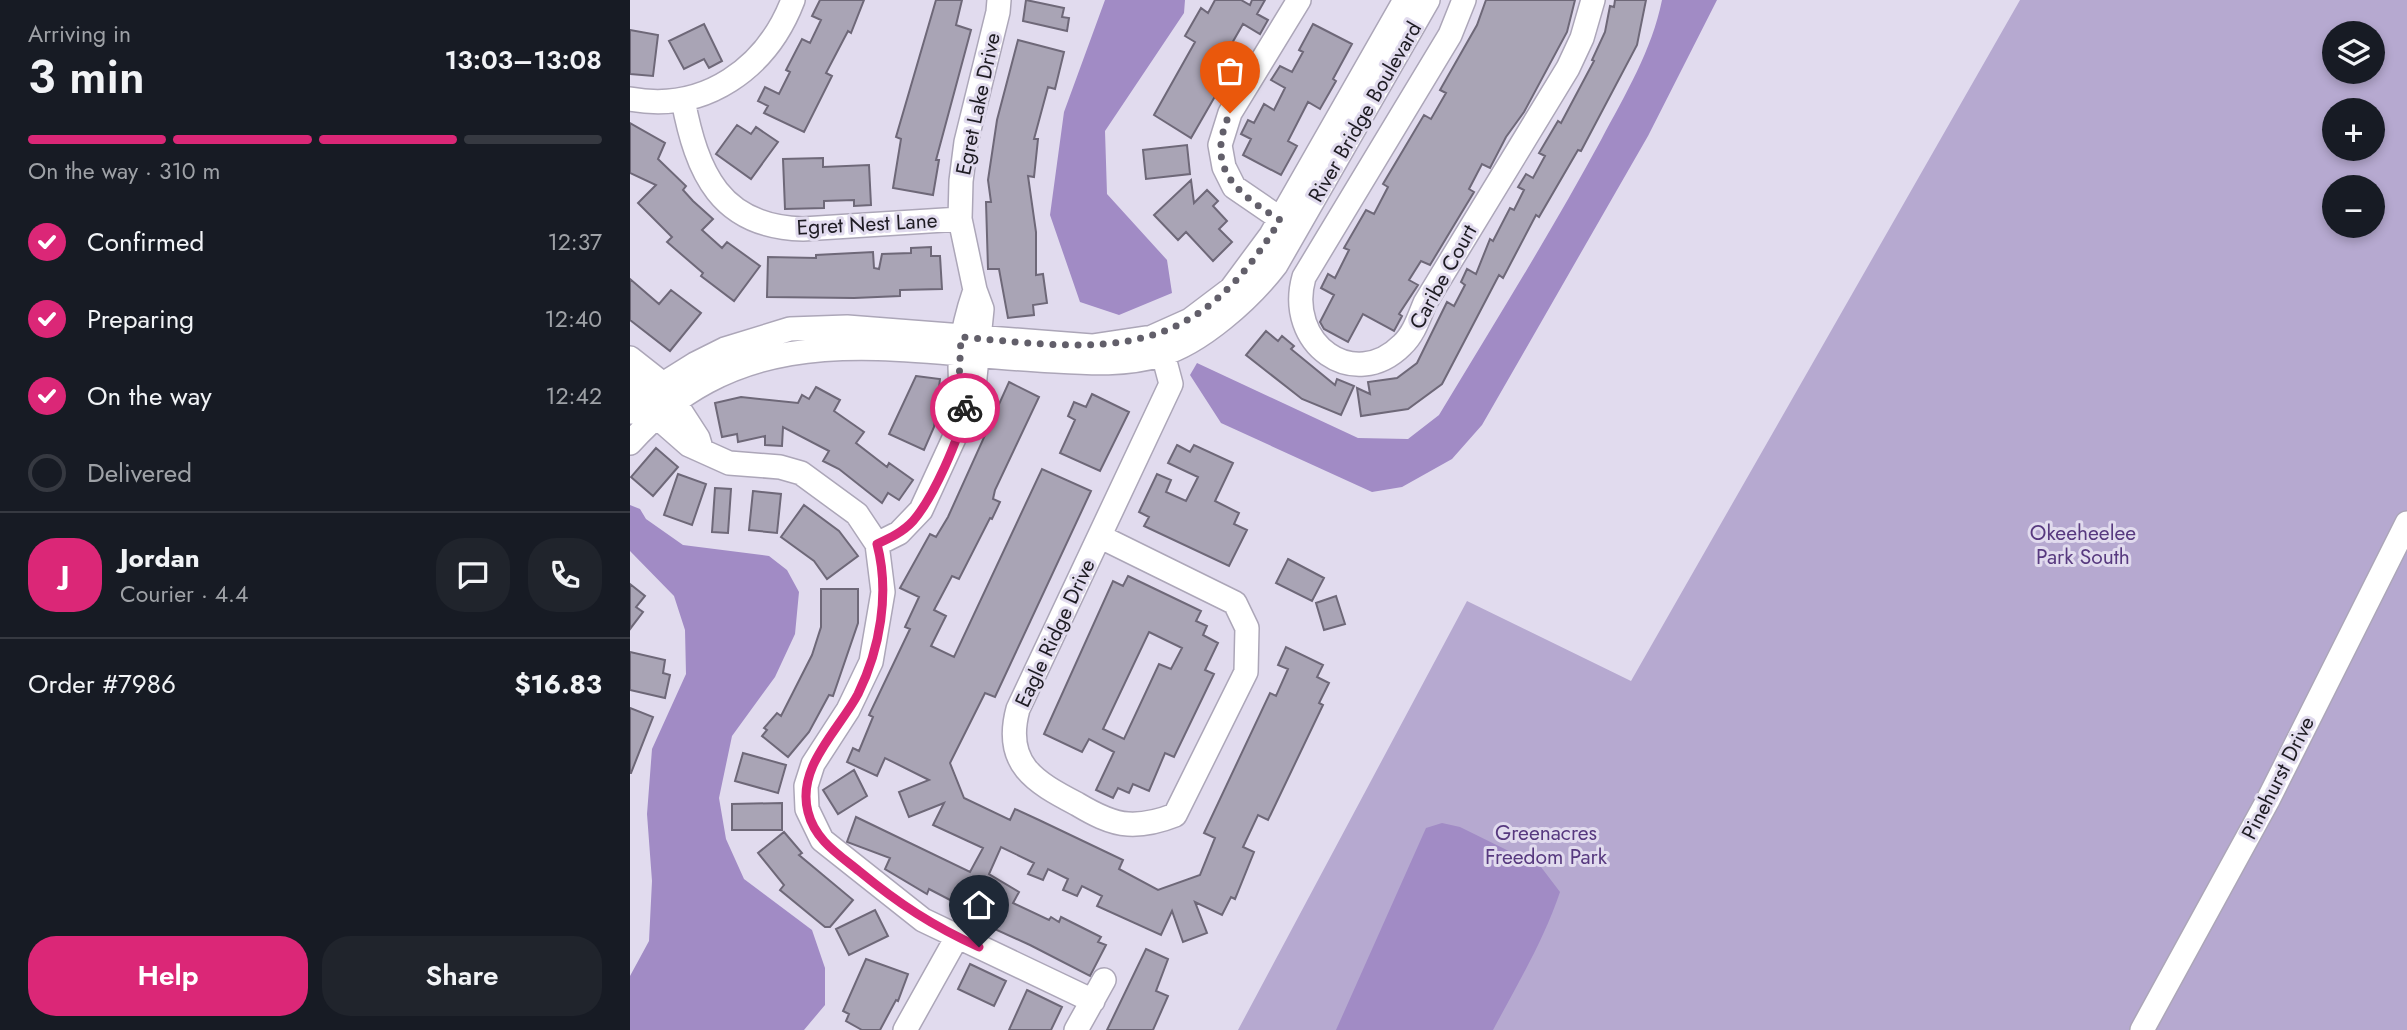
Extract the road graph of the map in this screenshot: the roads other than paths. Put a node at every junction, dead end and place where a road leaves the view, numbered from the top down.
1 (793, 0) edge
2 (999, 0) edge
3 (1298, 0) edge
4 (1405, 0) edge
5 (1428, 0) edge
6 (1464, 0) edge
7 (1593, 0) edge
8 (630, 99) edge
9 (683, 100) junction
10 (960, 219) junction
11 (1288, 225) junction
12 (970, 347) junction
13 (1151, 347) junction
14 (630, 358) edge
15 (630, 379) edge
16 (663, 384) junction
17 (652, 408) edge
18 (630, 443) edge
19 (2407, 523) edge
20 (1101, 537) junction
21 (877, 544) junction
22 (957, 937) junction
23 (1104, 980) dead end
24 (1093, 1001) junction
25 (905, 1030) edge
26 (1076, 1030) edge
27 (2142, 1030) edge

1 - 9 street
2 - 10 street, Egret Lake Drive
3 - 11 street
4 - 11 street, River Bridge Boulevard
5 - 11 street, River Bridge Boulevard
6 - 7 street, Caribe Court
8 - 9 street
9 - 10 street, Egret Nest Lane
10 - 12 street, Egret Lake Drive
11 - 13 street, River Bridge Boulevard
12 - 13 street, River Bridge Boulevard
12 - 16 street, River Bridge Boulevard
12 - 17 street, River Bridge Boulevard
12 - 21 street, Egret Lake Drive
13 - 20 street, Eagle Ridge Drive
14 - 16 street
15 - 17 street
16 - 17 street, River Bridge Boulevard
17 - 18 street, River Bridge Boulevard
17 - 21 street
19 - 27 street, Pinehurst Drive
20 - 20 street, Eagle Ridge Drive
21 - 22 street
22 - 24 street
22 - 25 street
23 - 24 street
24 - 26 street

